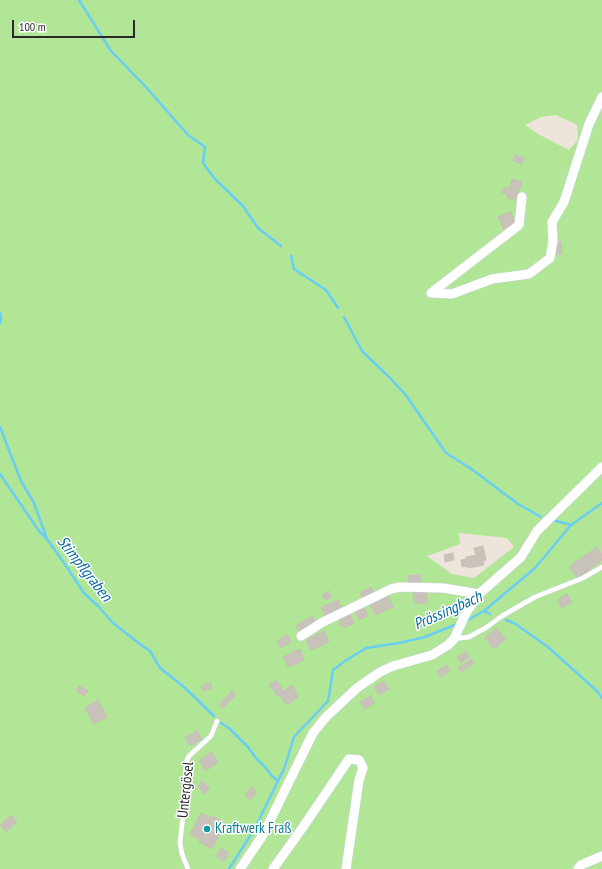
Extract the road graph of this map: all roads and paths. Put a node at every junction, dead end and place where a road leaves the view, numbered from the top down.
1 (602, 97) edge
2 (522, 197) dead end
3 (602, 467) edge
4 (602, 566) edge
5 (479, 594) junction
6 (302, 636) dead end
7 (454, 639) junction
8 (217, 721) dead end
9 (602, 856) edge
10 (188, 869) edge
11 (240, 869) edge
12 (272, 869) edge
13 (346, 869) edge
14 (578, 869) edge

1 - 2 street
3 - 5 street
4 - 7 lane
5 - 6 street
5 - 7 street
7 - 11 street
8 - 10 lane, Untergösel
9 - 14 street
12 - 13 street

